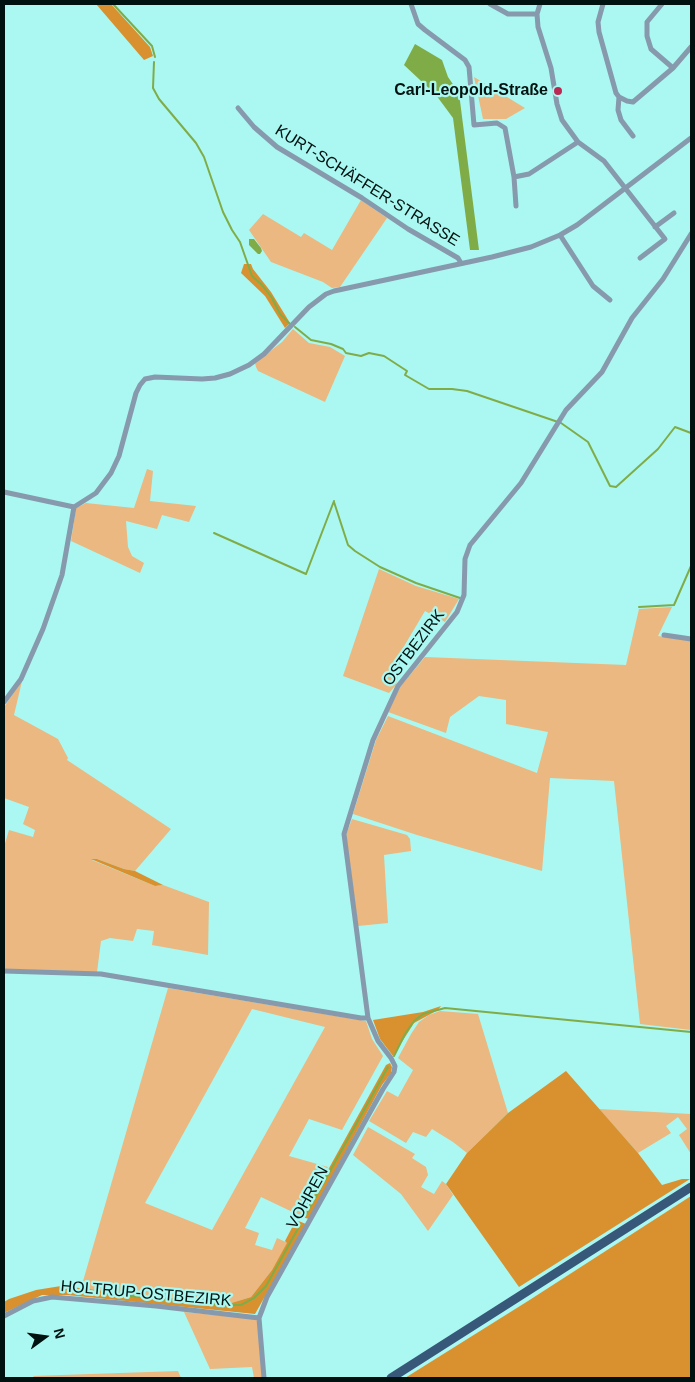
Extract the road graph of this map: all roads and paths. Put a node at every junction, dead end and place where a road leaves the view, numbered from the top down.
1 (411, 4) edge
2 (490, 4) edge
3 (540, 4) edge
4 (603, 4) edge
5 (662, 4) edge
6 (537, 14) junction
7 (691, 47) edge
8 (673, 68) junction
9 (619, 97) junction
10 (238, 108) dead end
11 (633, 136) dead end
12 (691, 140) edge
13 (578, 142) junction
14 (514, 177) junction
15 (625, 188) junction
16 (516, 206) dead end
17 (674, 213) dead end
18 (655, 227) junction
19 (691, 234) edge
20 (560, 236) junction
21 (640, 258) dead end
22 (460, 263) junction
23 (610, 300) dead end
24 (4, 492) edge
25 (74, 507) junction
26 (664, 635) dead end
27 (691, 638) edge
28 (4, 702) edge
29 (4, 971) edge
30 (368, 1018) junction
31 (378, 1041) joint
32 (691, 1187) edge
33 (4, 1316) edge
34 (260, 1318) junction
35 (264, 1378) edge
36 (391, 1378) edge

1 - 14 street
2 - 6 street
3 - 6 street
4 - 9 street
5 - 8 street
6 - 13 street
7 - 8 street
8 - 9 street
9 - 11 street
10 - 22 street, KURT-SCHÄFFER-STRASSE
12 - 15 street
13 - 14 street
13 - 15 street
14 - 16 street
15 - 18 street
15 - 20 street
17 - 18 street
18 - 21 street
19 - 30 street, OSTBEZIRK
20 - 22 street
20 - 23 street
22 - 25 street
24 - 25 street
25 - 28 street
26 - 27 street
29 - 30 street
30 - 31 street, OSTBEZIRK
31 - 34 street, VOHREN
32 - 36 main road
33 - 34 street, HOLTRUP-OSTBEZIRK
34 - 35 street, VOHREN

